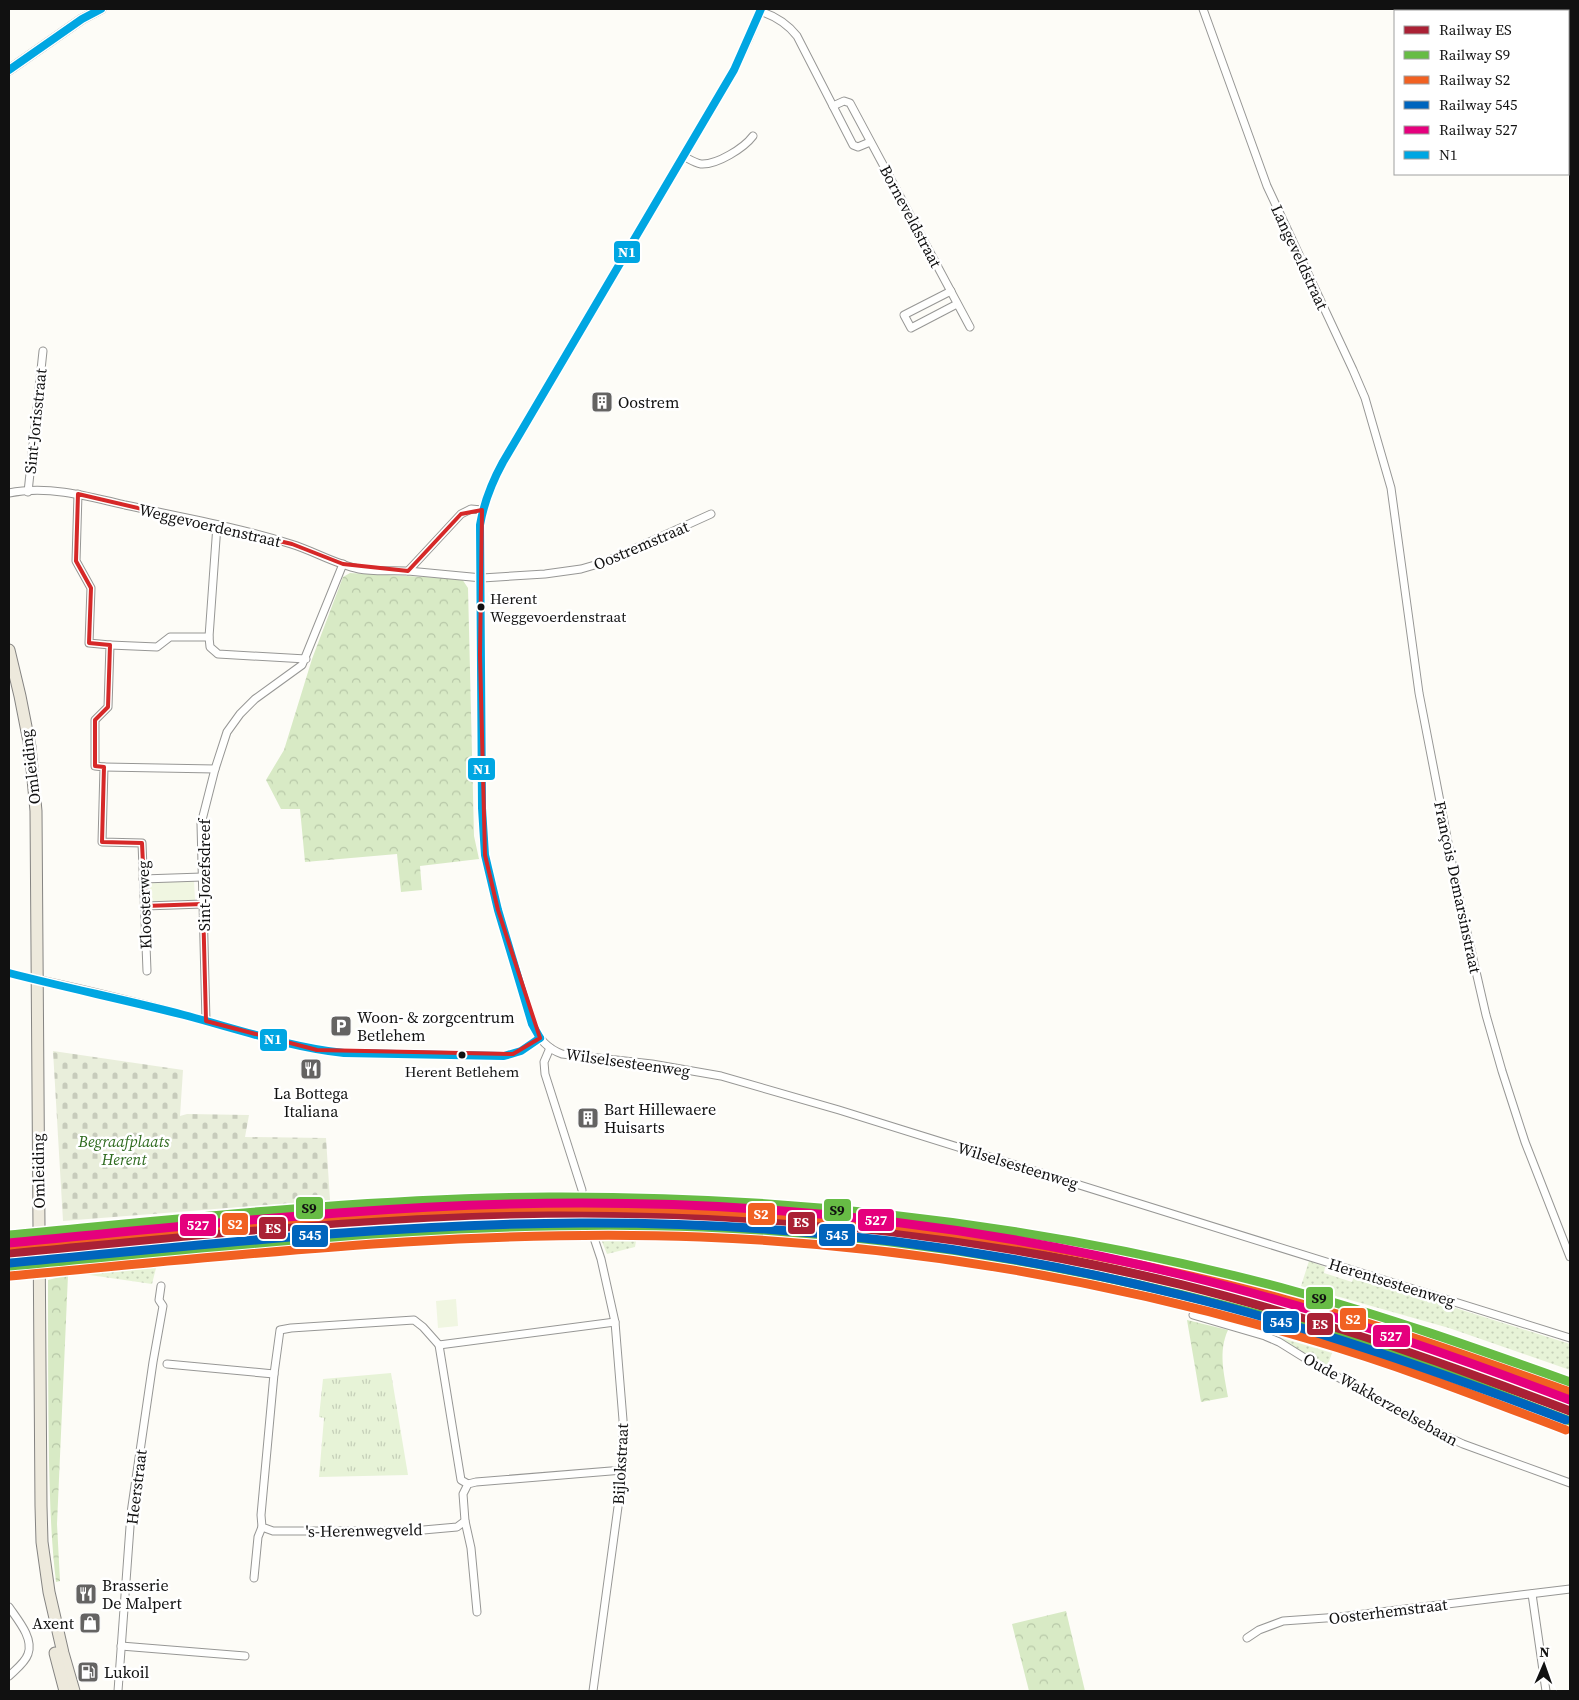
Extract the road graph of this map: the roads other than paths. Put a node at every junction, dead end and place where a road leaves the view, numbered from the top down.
1 (101, 9) edge
2 (1203, 9) edge
3 (761, 10) edge
4 (9, 70) edge
5 (833, 106) junction
6 (753, 136) dead end
7 (870, 142) junction
8 (683, 156) junction
9 (951, 291) junction
10 (957, 304) junction
11 (970, 327) dead end
12 (43, 352) dead end
13 (28, 492) junction
14 (9, 493) edge
15 (78, 494) junction
16 (1394, 506) joint
17 (482, 510) junction
18 (711, 514) dead end
19 (217, 525) junction
20 (343, 564) junction
21 (408, 571) junction
22 (480, 578) junction
23 (210, 637) junction
24 (110, 645) junction
25 (9, 650) edge
26 (306, 659) junction
27 (9, 677) edge
28 (104, 767) junction
29 (215, 769) junction
30 (202, 877) junction
31 (143, 879) junction
32 (203, 904) junction
33 (144, 906) junction
34 (147, 971) dead end
35 (9, 973) edge
36 (206, 1021) junction
37 (540, 1038) junction
38 (550, 1048) junction
39 (582, 1190) tunnel mouth
40 (1214, 1226) joint
41 (594, 1238) tunnel mouth
42 (1570, 1257) edge
43 (161, 1286) dead end
44 (1193, 1316) dead end
45 (615, 1322) junction
46 (1570, 1338) edge
47 (439, 1345) junction
48 (167, 1364) dead end
49 (274, 1374) junction
50 (623, 1470) junction
51 (1570, 1483) edge
52 (468, 1484) junction
53 (465, 1521) junction
54 (262, 1527) junction
55 (254, 1578) dead end
56 (1570, 1589) edge
57 (1532, 1594) junction
58 (9, 1607) edge
59 (477, 1612) dead end
60 (1247, 1638) dead end
61 (121, 1646) junction
62 (246, 1656) dead end
63 (9, 1676) edge
64 (64, 1691) edge
65 (74, 1691) edge
66 (118, 1691) edge
67 (593, 1691) edge
68 (1546, 1691) edge

1 - 4 street
2 - 16 street, Langeveldstraat
3 - 5 street
3 - 8 street
5 - 7 street
5 - 7 street, Borneveldstraat
6 - 8 street
7 - 9 street, Borneveldstraat
8 - 17 street
9 - 10 street, Borneveldstraat
9 - 10 street
10 - 11 street, Borneveldstraat
12 - 13 street, Sint-Jorisstraat
13 - 14 street, Weggevoerdenstraat
13 - 15 street, Weggevoerdenstraat
15 - 19 street, Weggevoerdenstraat
15 - 24 street
16 - 42 street, François Demarsinstraat
17 - 21 street
17 - 22 street
18 - 22 street, Oostremstraat
19 - 20 street, Weggevoerdenstraat
19 - 23 street
20 - 21 street, Weggevoerdenstraat
20 - 26 street, Sint-Jozefsdreef
21 - 22 street, Weggevoerdenstraat
22 - 37 street
23 - 24 street
23 - 26 street
24 - 28 street, Kloosterweg
25 - 65 main road, Omleiding
26 - 29 street, Sint-Jozefsdreef
27 - 64 main road, Omleiding
28 - 29 street
28 - 31 street, Kloosterweg
29 - 30 street, Sint-Jozefsdreef
30 - 31 street
30 - 32 street, Sint-Jozefsdreef
31 - 33 street, Kloosterweg
32 - 33 street
32 - 36 street, Sint-Jozefsdreef
33 - 34 street, Kloosterweg
35 - 36 street, bridge
36 - 37 street
37 - 38 street, Wilselsesteenweg
38 - 39 street
38 - 40 street, Wilselsesteenweg
40 - 46 street, Herentsesteenweg
41 - 45 street, Bijlokstraat
43 - 61 street, Heerstraat
44 - 51 street, Oude Wakkerzeelsebaan
45 - 47 street
45 - 50 street, Bijlokstraat
47 - 49 street
47 - 52 street
48 - 49 street
49 - 54 street
50 - 52 street
50 - 67 street, Bijlokstraat
52 - 53 street
53 - 54 street, 's-Herenwegveld
53 - 59 street
54 - 55 street
56 - 57 street, Oosterhemstraat
57 - 60 street, Oosterhemstraat
57 - 68 street
58 - 63 street
61 - 62 street
61 - 66 street, Heerstraat

